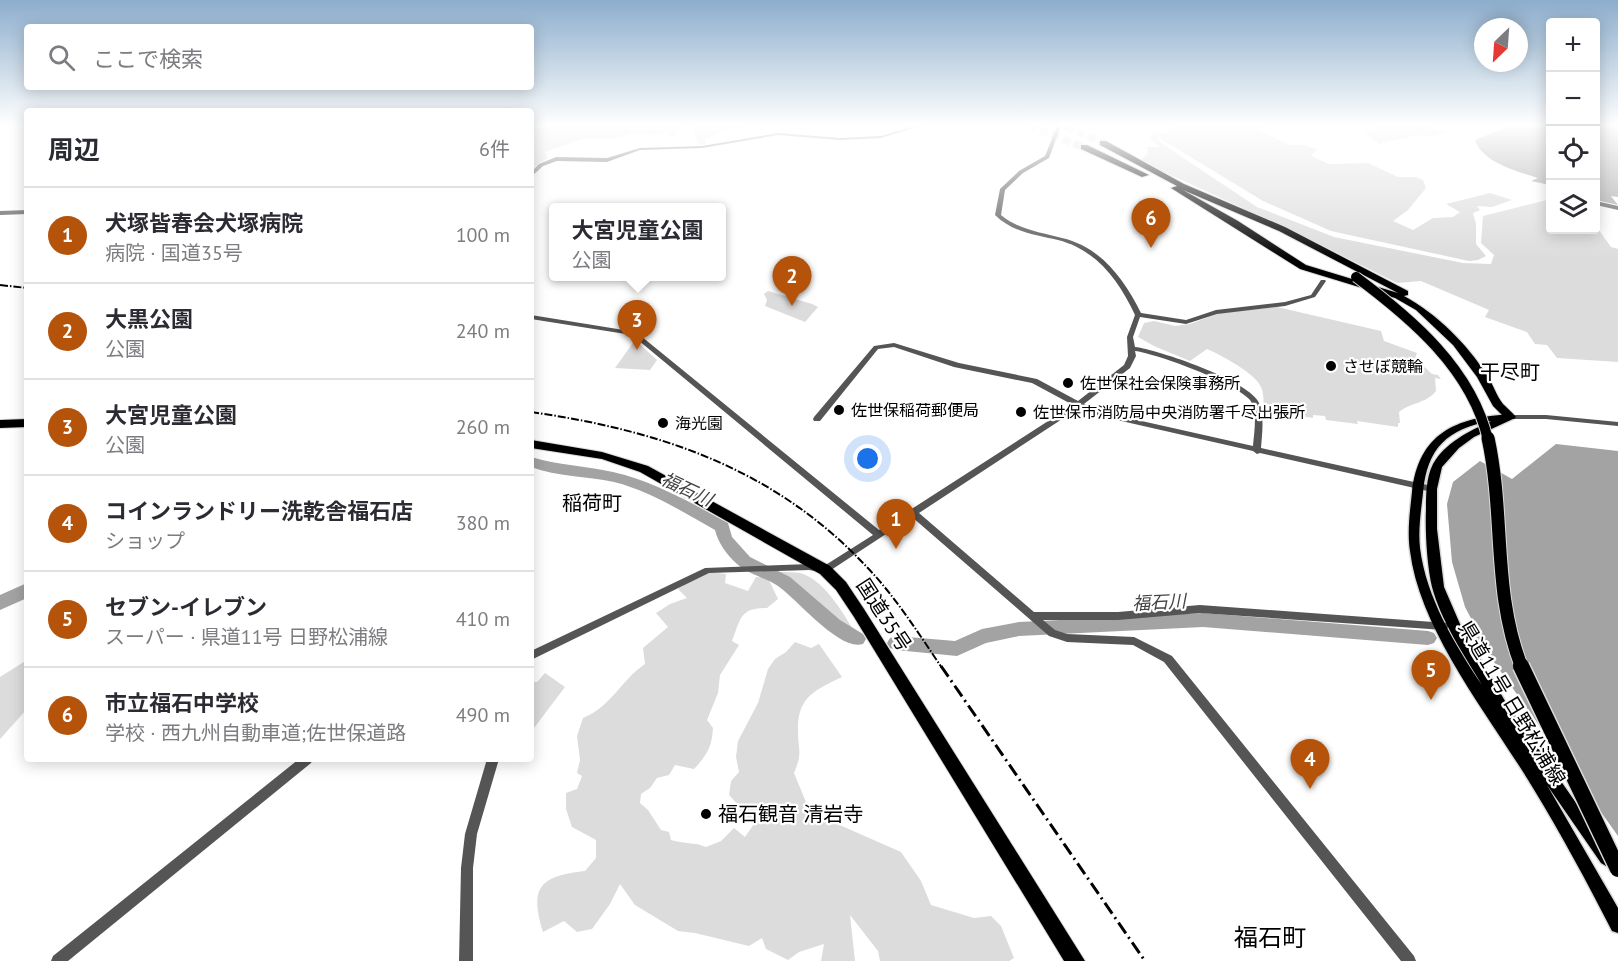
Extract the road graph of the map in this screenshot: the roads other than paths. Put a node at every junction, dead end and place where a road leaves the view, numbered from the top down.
1 (1023, 171) edge
2 (1141, 171) edge
3 (1151, 171) edge
4 (1179, 187) junction
5 (1600, 204) edge
6 (1618, 208) edge
7 (24, 212) edge
8 (0, 213) edge
9 (1323, 281) dead end
10 (1138, 315) junction
11 (534, 317) edge
12 (1131, 349) junction
13 (1078, 405) junction
14 (1510, 417) junction
15 (817, 419) dead end
16 (24, 423) edge
17 (0, 424) edge
18 (1618, 424) edge
19 (534, 444) edge
20 (1257, 451) junction
21 (1417, 486) junction
22 (1432, 489) junction
23 (913, 513) junction
24 (878, 534) junction
25 (825, 570) junction
26 (1031, 616) junction
27 (1448, 626) junction
28 (534, 655) edge
29 (303, 762) edge
30 (492, 762) edge
31 (1618, 869) edge
32 (1618, 876) edge
33 (1618, 925) edge
34 (58, 961) edge
35 (466, 961) edge
36 (1075, 961) edge
37 (1409, 961) edge

1 - 10 street
2 - 4 highway
3 - 4 highway
4 - 14 highway
4 - 14 highway
4 - 31 highway, bridge
5 - 6 street
7 - 8 street
9 - 10 street
10 - 12 street
11 - 24 street
12 - 13 street
12 - 20 street
13 - 15 street
13 - 20 street
13 - 23 street
14 - 18 street
14 - 21 main road, 県道11号 日野松浦線
14 - 22 main road, 県道11号 日野松浦線
16 - 17 highway
19 - 25 highway, 国道35号
20 - 21 street
21 - 22 street
21 - 27 main road, 県道11号 日野松浦線
22 - 27 main road, 県道11号 日野松浦線
23 - 24 street
23 - 26 street
24 - 25 street
25 - 28 street
25 - 36 highway, 国道35号
26 - 27 street
26 - 37 street
27 - 32 main road, 県道11号 日野松浦線
27 - 33 main road, 県道11号 日野松浦線
29 - 34 street
30 - 35 street

